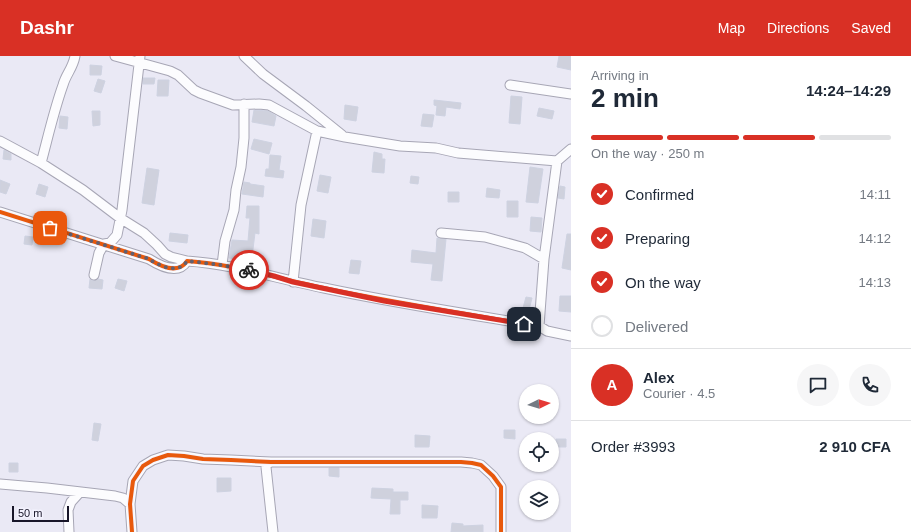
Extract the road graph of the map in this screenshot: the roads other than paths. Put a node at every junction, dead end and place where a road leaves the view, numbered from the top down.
1 (75, 56) edge
2 (115, 56) edge
3 (244, 56) edge
4 (139, 59) edge
5 (510, 85) dead end
6 (571, 94) edge
7 (244, 104) junction
8 (317, 131) junction
9 (345, 137) junction
10 (0, 141) edge
11 (571, 149) edge
12 (557, 161) junction
13 (41, 164) junction
14 (0, 212) edge
15 (120, 218) junction
16 (441, 233) dead end
17 (104, 244) junction
18 (544, 259) junction
19 (187, 261) junction
20 (222, 265) junction
21 (94, 275) dead end
22 (293, 282) junction
23 (539, 326) junction
24 (571, 336) edge
25 (271, 462) junction
26 (0, 484) edge
27 (80, 492) junction
28 (130, 504) junction
29 (69, 532) edge
30 (132, 532) edge
31 (273, 532) edge
32 (501, 532) edge

1 - 13 street
2 - 4 street
3 - 9 street
4 - 7 street
4 - 15 street
5 - 6 street
7 - 8 street
7 - 20 street
8 - 9 street
8 - 22 street
9 - 12 street
10 - 13 street
11 - 12 street
12 - 18 street
13 - 15 street
14 - 17 street
15 - 17 street
15 - 19 street
16 - 18 street
17 - 19 street
17 - 21 street
18 - 23 street
19 - 20 street
20 - 22 street
22 - 23 street
23 - 24 street
25 - 28 street
25 - 31 street
25 - 32 street
26 - 27 street
27 - 28 street
27 - 29 street
28 - 30 street

